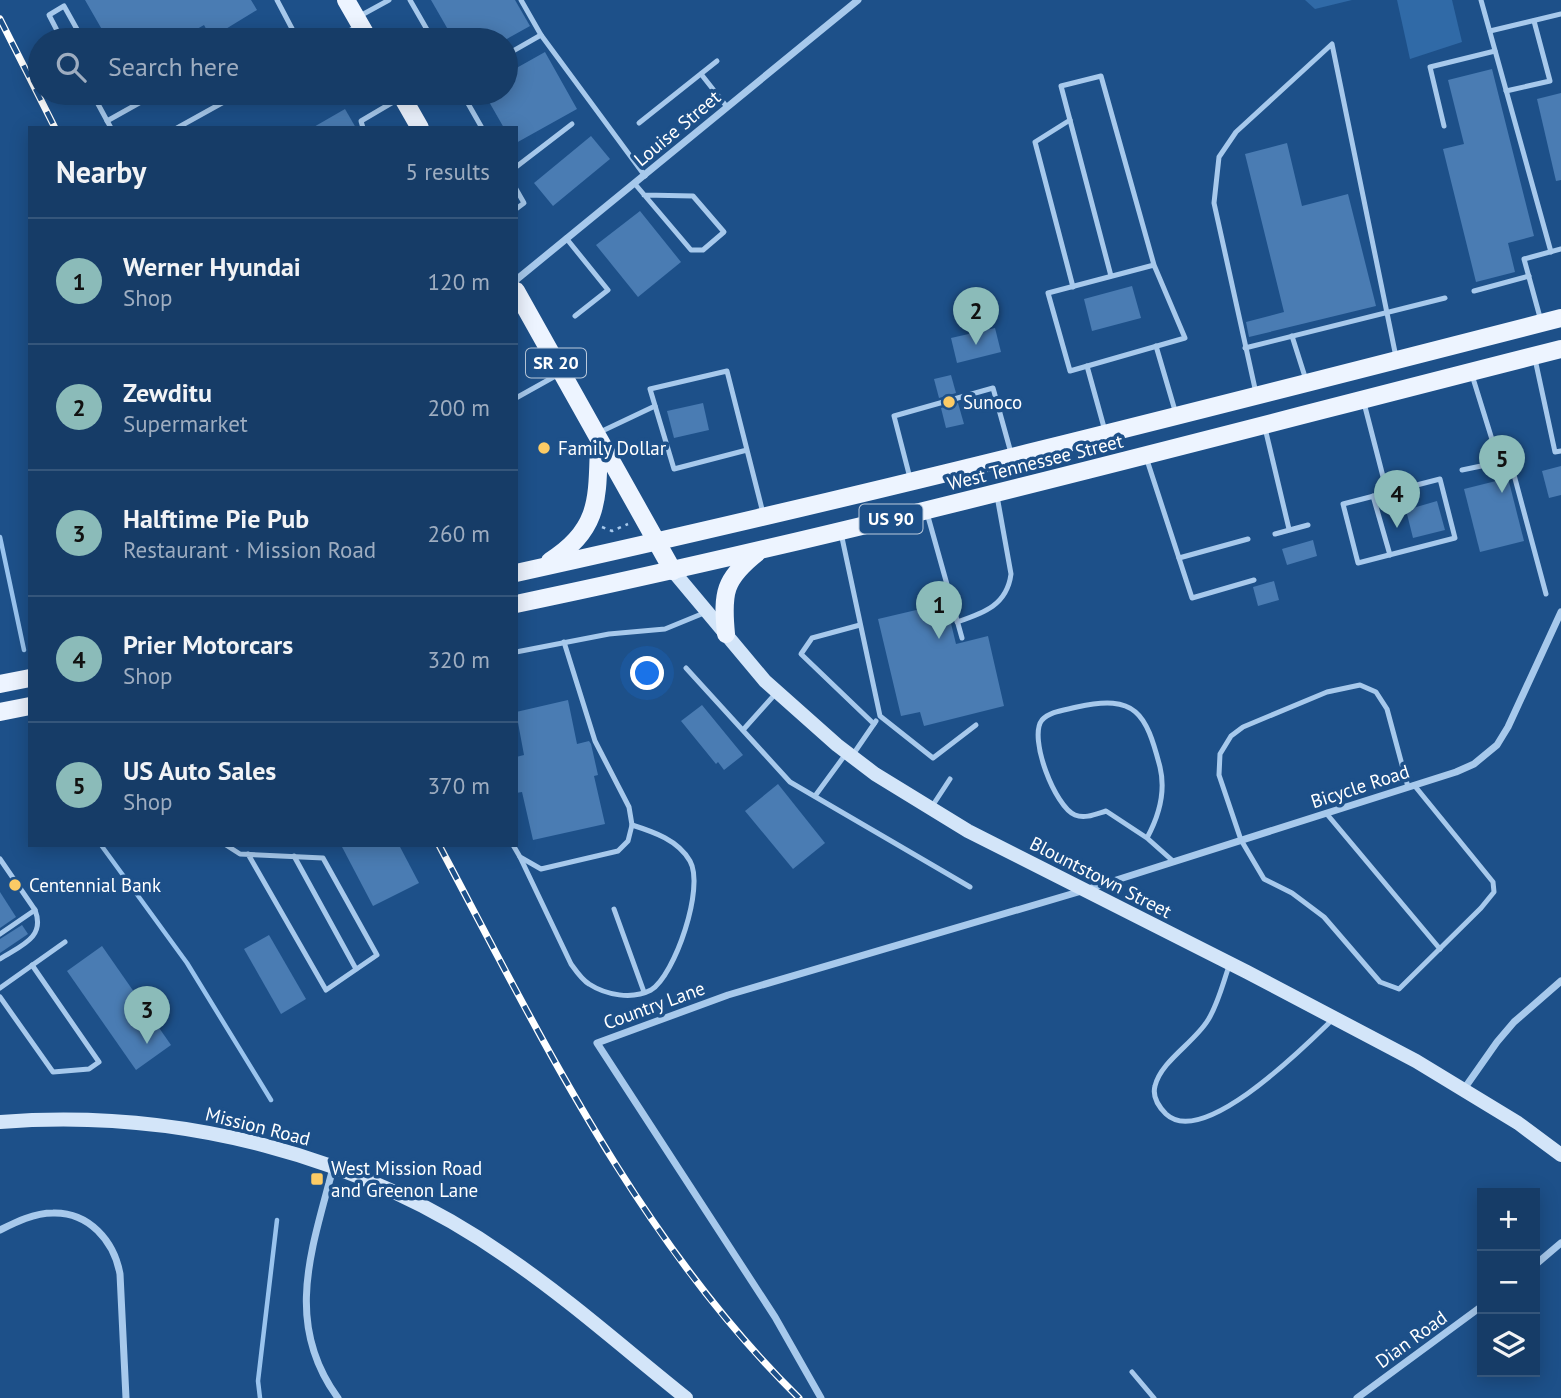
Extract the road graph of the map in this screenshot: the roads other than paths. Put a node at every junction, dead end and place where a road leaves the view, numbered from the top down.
1 (276, 0) edge
2 (346, 0) edge
3 (389, 0) edge
4 (410, 0) edge
5 (522, 0) edge
6 (858, 0) edge
7 (1481, 0) edge
8 (1561, 14) edge
9 (1534, 20) junction
10 (55, 28) edge
11 (76, 28) edge
12 (291, 28) edge
13 (362, 28) edge
14 (426, 28) edge
15 (1490, 31) junction
16 (541, 35) junction
17 (518, 48) edge
18 (1495, 51) junction
19 (717, 61) dead end
20 (701, 74) junction
21 (1506, 91) junction
22 (98, 105) edge
23 (136, 105) edge
24 (218, 105) edge
25 (386, 105) edge
26 (407, 105) edge
27 (469, 105) edge
28 (727, 107) junction
29 (1070, 120) junction
30 (107, 121) junction
31 (639, 123) dead end
32 (572, 124) dead end
33 (110, 126) edge
34 (181, 126) edge
35 (362, 126) edge
36 (419, 126) edge
37 (481, 126) edge
38 (1444, 126) dead end
39 (518, 165) edge
40 (645, 176) junction
41 (635, 184) junction
42 (518, 192) edge
43 (644, 195) junction
44 (518, 208) edge
45 (566, 238) junction
46 (1561, 249) edge
47 (1550, 252) junction
48 (1154, 265) junction
49 (1111, 276) junction
50 (1529, 276) junction
51 (518, 279) edge
52 (1073, 287) junction
53 (1474, 291) dead end
54 (518, 295) edge
55 (1445, 298) dead end
56 (1387, 312) junction
57 (575, 316) dead end
58 (1561, 318) edge
59 (1542, 323) junction
60 (1293, 336) junction
61 (1156, 346) junction
62 (1245, 348) junction
63 (1561, 349) edge
64 (1535, 356) junction
65 (1397, 360) junction
66 (1087, 366) junction
67 (1471, 372) junction
68 (561, 373) junction
69 (1307, 384) junction
70 (518, 397) edge
71 (1257, 397) junction
72 (1363, 400) junction
73 (655, 406) junction
74 (1177, 417) junction
75 (1264, 425) junction
76 (1106, 434) junction
77 (597, 439) junction
78 (747, 450) junction
79 (1561, 451) edge
80 (1145, 455) junction
81 (1012, 457) junction
82 (1499, 462) junction
83 (1462, 470) dead end
84 (911, 481) junction
85 (1387, 492) junction
86 (996, 493) junction
87 (1373, 496) junction
88 (926, 510) junction
89 (764, 516) junction
90 (1308, 525) dead end
91 (1289, 530) junction
92 (840, 531) junction
93 (1275, 534) dead end
94 (1248, 539) dead end
95 (658, 542) junction
96 (761, 550) junction
97 (1390, 555) junction
98 (1179, 558) junction
99 (538, 568) junction
100 (673, 571) junction
101 (518, 573) edge
102 (1254, 580) dead end
103 (1546, 594) dead end
104 (518, 604) edge
105 (707, 612) junction
106 (1561, 612) edge
107 (957, 622) junction
108 (860, 625) junction
109 (726, 634) junction
110 (962, 638) dead end
111 (564, 642) junction
112 (518, 652) edge
113 (686, 668) dead end
114 (28, 678) edge
115 (0, 684) edge
116 (777, 692) junction
117 (28, 706) edge
118 (0, 712) edge
119 (880, 716) junction
120 (874, 724) junction
121 (976, 725) dead end
122 (743, 730) junction
123 (849, 754) junction
124 (950, 779) dead end
125 (1411, 786) junction
126 (815, 796) junction
127 (930, 809) junction
128 (1326, 813) junction
129 (632, 825) junction
130 (1147, 838) junction
131 (1241, 840) junction
132 (229, 847) edge
133 (514, 847) edge
134 (248, 854) junction
135 (294, 856) junction
136 (520, 857) junction
137 (0, 859) edge
138 (1174, 862) junction
139 (970, 887) dead end
140 (1084, 890) junction
141 (614, 909) dead end
142 (35, 910) junction
143 (0, 934) edge
144 (65, 942) dead end
145 (1440, 949) junction
146 (0, 959) edge
147 (1230, 964) junction
148 (32, 965) junction
149 (356, 969) junction
150 (1561, 981) edge
151 (0, 988) edge
152 (644, 992) junction
153 (0, 997) edge
154 (1335, 1018) junction
155 (1464, 1089) junction
156 (0, 1122) edge
157 (1561, 1155) edge
158 (333, 1166) junction
159 (0, 1230) edge
160 (1561, 1243) edge
161 (1540, 1261) edge
162 (1477, 1310) edge
163 (1132, 1372) dead end
164 (127, 1398) edge
165 (338, 1398) edge
166 (686, 1398) edge
167 (821, 1398) edge
168 (1154, 1398) edge
169 (1357, 1398) edge

1 - 12 lane
2 - 13 main road
3 - 13 lane
4 - 14 lane
5 - 16 lane
6 - 28 street, Louise Street
7 - 15 lane
8 - 9 lane
9 - 15 lane
9 - 21 lane
10 - 11 lane
15 - 18 lane
16 - 17 lane
16 - 40 lane
18 - 21 lane
18 - 38 lane
19 - 20 lane
20 - 28 lane
20 - 31 lane
21 - 47 lane
22 - 30 lane
23 - 30 lane
24 - 34 lane
25 - 35 lane
26 - 36 main road
27 - 37 lane
28 - 40 street, Louise Street
29 - 48 lane
29 - 49 lane
29 - 52 lane
30 - 33 lane
32 - 39 lane
40 - 41 street, Louise Street
41 - 43 lane
41 - 45 street, Louise Street
42 - 44 lane
43 - 43 lane
45 - 51 street, Louise Street
45 - 57 lane
46 - 47 lane
47 - 50 lane
48 - 49 lane
48 - 61 lane
49 - 52 lane
50 - 53 lane
50 - 59 lane
52 - 66 lane
54 - 68 main road, SR 20
55 - 56 lane
56 - 60 lane
56 - 62 lane
56 - 65 lane
58 - 59 main road, West Tennessee Street / US 90
59 - 65 main road, West Tennessee Street / US 90
60 - 62 lane
60 - 69 lane
61 - 66 lane
61 - 74 lane
62 - 71 lane
63 - 64 main road, West Tennessee Street / US 90
64 - 67 main road, West Tennessee Street / US 90
64 - 79 lane
65 - 69 main road, West Tennessee Street / US 90
66 - 76 lane
67 - 72 main road, West Tennessee Street / US 90
67 - 82 lane
68 - 70 lane
68 - 77 main road, SR 20
69 - 71 main road, West Tennessee Street / US 90
71 - 74 main road, West Tennessee Street / US 90
71 - 75 main road
72 - 75 main road, West Tennessee Street / US 90
72 - 85 lane
73 - 77 lane
73 - 78 lane
73 - 78 lane
74 - 76 main road, West Tennessee Street / US 90
75 - 80 main road, West Tennessee Street / US 90
75 - 91 lane
76 - 81 main road, West Tennessee Street / US 90
77 - 95 main road, SR 20
77 - 99 main road
78 - 89 lane
80 - 86 main road, West Tennessee Street / US 90
80 - 98 lane
81 - 84 main road, West Tennessee Street / US 90
81 - 84 lane
82 - 83 lane
82 - 103 lane
84 - 89 main road, West Tennessee Street / US 90
85 - 87 lane
85 - 97 lane
86 - 88 main road, West Tennessee Street / US 90
86 - 107 lane
87 - 97 lane
87 - 97 lane
88 - 92 main road, West Tennessee Street / US 90
88 - 107 lane
89 - 95 main road, West Tennessee Street / US 90
90 - 91 lane
91 - 93 lane
92 - 96 main road, West Tennessee Street / US 90
92 - 108 lane
94 - 98 lane
95 - 99 main road, West Tennessee Street / US 90
95 - 100 main road, SR 20
96 - 100 main road, West Tennessee Street / US 90
96 - 109 main road
98 - 102 lane
99 - 101 main road, West Tennessee Street / US 90
100 - 104 main road, West Tennessee Street / US 90
100 - 105 main road, Blountstown Street
105 - 109 main road, Blountstown Street
105 - 111 lane
106 - 125 street, Bicycle Road
107 - 110 lane
108 - 119 lane
108 - 120 lane
109 - 116 main road, Blountstown Street
111 - 112 lane
111 - 129 lane
113 - 122 lane
114 - 115 main road
116 - 122 lane
116 - 123 main road, Blountstown Street
117 - 118 main road
119 - 120 lane
119 - 121 lane
120 - 123 lane
122 - 126 lane
123 - 126 lane
123 - 127 main road, Blountstown Street
124 - 127 lane
125 - 128 street, Bicycle Road
125 - 131 lane
125 - 145 lane
126 - 139 lane
127 - 140 main road, Blountstown Street
128 - 131 street, Bicycle Road
128 - 145 lane
129 - 136 lane
129 - 152 lane
130 - 130 lane
130 - 138 lane
131 - 138 street, Bicycle Road
131 - 145 lane
132 - 134 lane
133 - 136 lane
134 - 135 lane
134 - 149 lane
135 - 149 lane
135 - 149 lane
136 - 152 lane
137 - 142 lane
138 - 140 street, Bicycle Road
140 - 147 main road, Blountstown Street
140 - 167 street, Country Lane
141 - 152 lane
142 - 143 lane
142 - 146 lane
144 - 148 lane
147 - 154 main road, Blountstown Street
147 - 154 lane
148 - 151 lane
148 - 153 lane
150 - 155 street
154 - 155 main road, Blountstown Street
155 - 157 main road, Blountstown Street
156 - 158 main road, Mission Road
158 - 165 street
158 - 166 main road, Mission Road
159 - 164 street
160 - 161 street
162 - 169 street, Dian Road
163 - 168 lane

